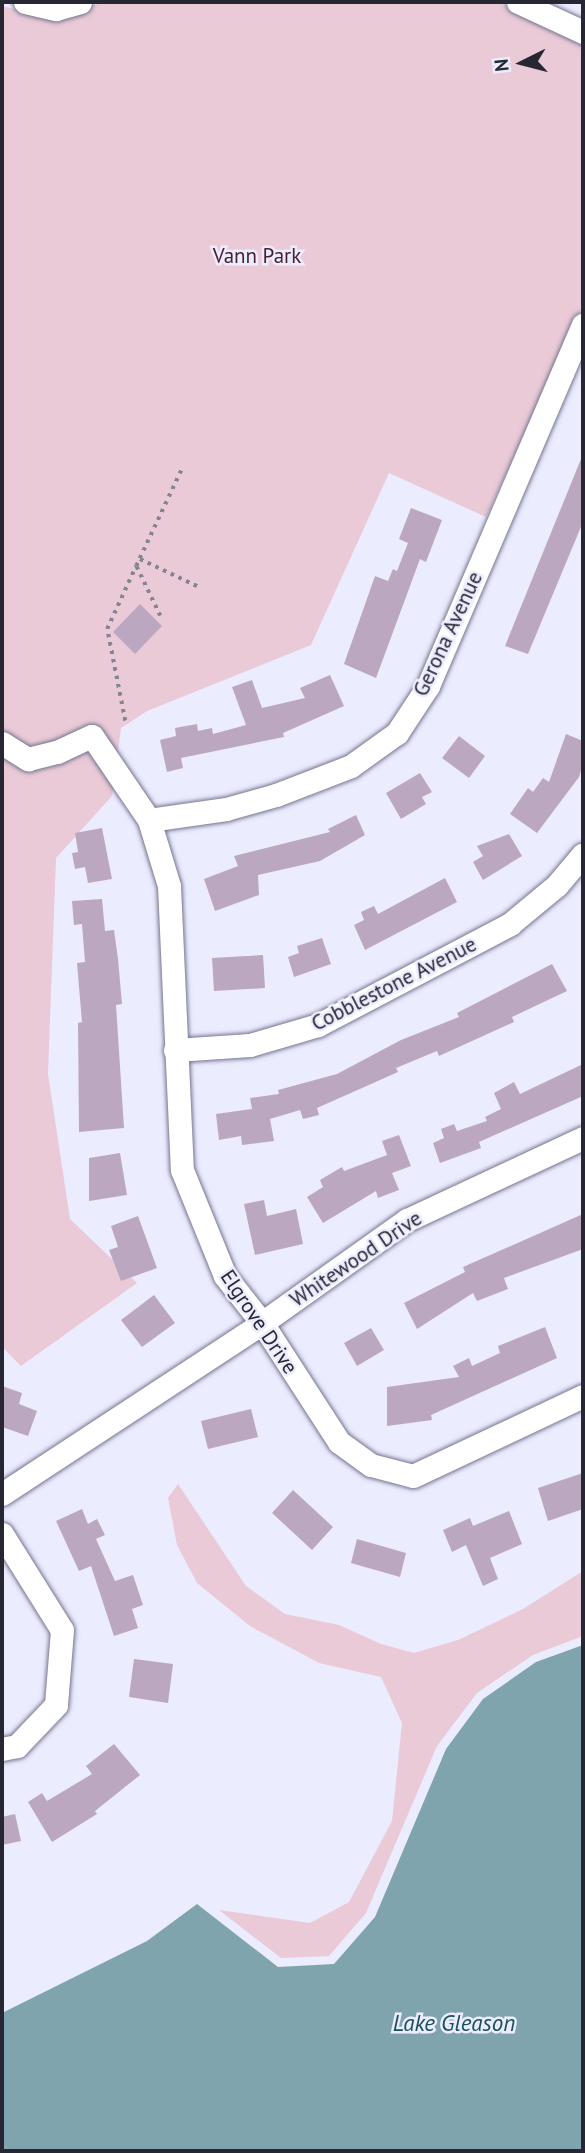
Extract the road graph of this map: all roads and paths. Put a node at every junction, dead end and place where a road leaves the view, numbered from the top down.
1 (25, 2) edge
2 (80, 2) edge
3 (518, 2) edge
4 (583, 32) edge
5 (583, 325) edge
6 (576, 360) edge
7 (183, 466) dead end
8 (140, 559) junction
9 (136, 566) junction
10 (201, 588) dead end
11 (160, 616) dead end
12 (125, 721) dead end
13 (2, 743) edge
14 (149, 820) junction
15 (583, 855) edge
16 (175, 1050) junction
17 (583, 1138) edge
18 (262, 1323) junction
19 (583, 1396) edge
20 (2, 1494) edge
21 (2, 1534) edge
22 (2, 1749) edge

1 - 2 street
3 - 4 street
5 - 6 street, Gerona Avenue
6 - 14 street, Gerona Avenue
7 - 8 path
8 - 9 path
8 - 10 path
9 - 11 path
9 - 12 path
13 - 14 street, Elgrove Drive
14 - 16 street, Elgrove Drive
15 - 16 street, Cobblestone Avenue
16 - 18 street, Elgrove Drive
17 - 18 street, Whitewood Drive
18 - 19 street, Elgrove Drive
18 - 20 street, Whitewood Drive
21 - 22 street

